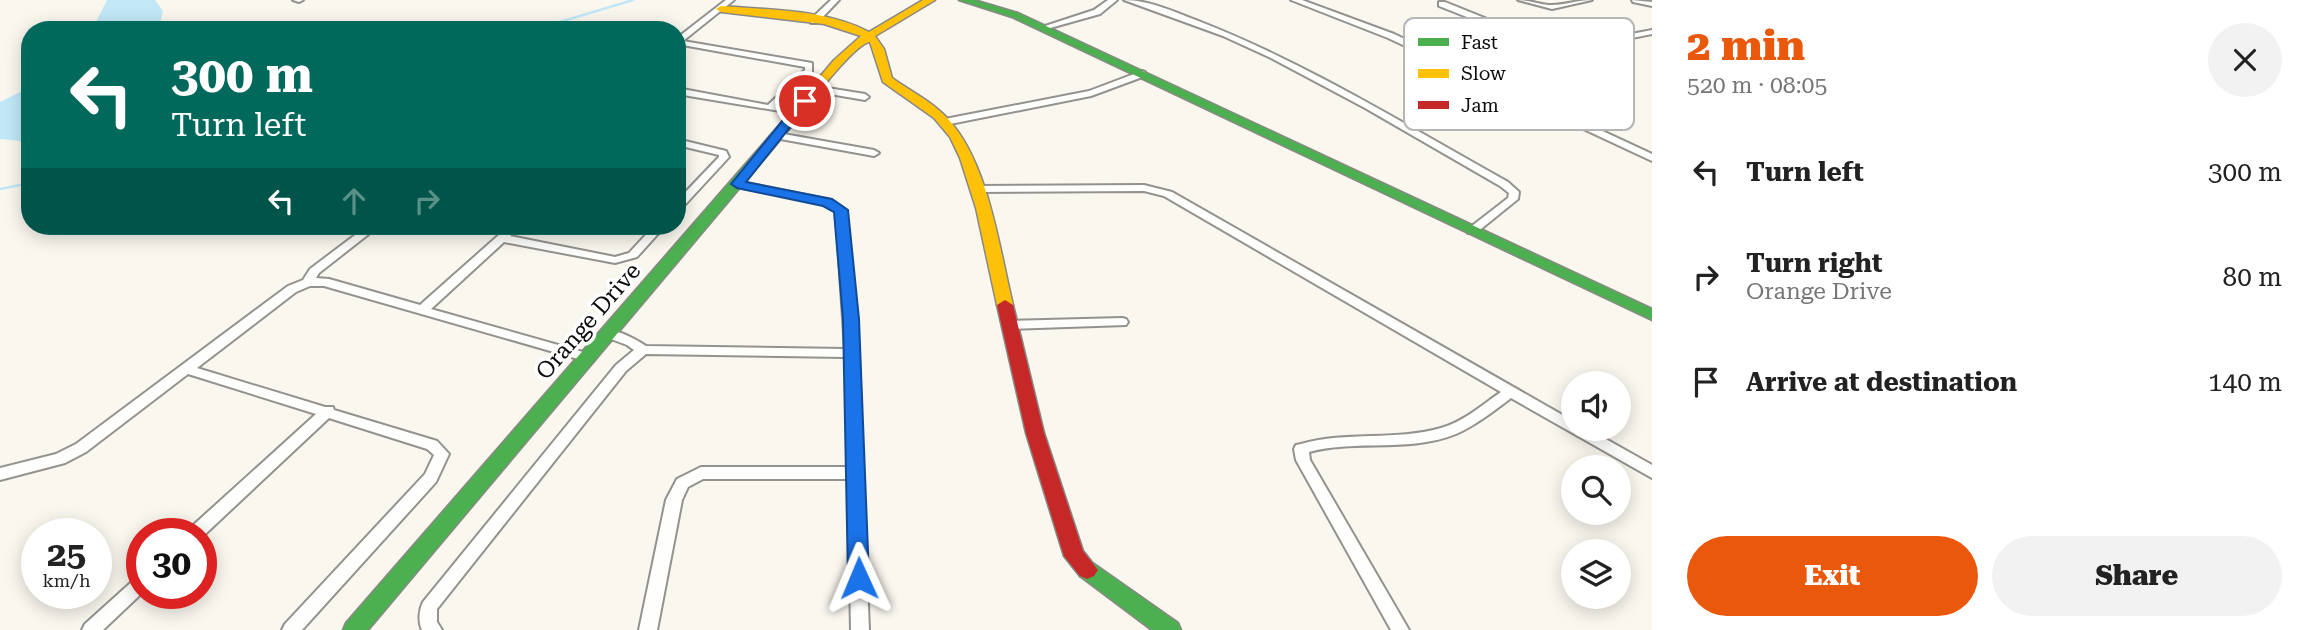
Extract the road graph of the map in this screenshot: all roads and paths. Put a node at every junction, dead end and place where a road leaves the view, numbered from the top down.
1 (835, 0) edge
2 (930, 0) edge
3 (964, 0) edge
4 (1113, 0) edge
5 (1128, 0) edge
6 (1295, 0) edge
7 (1522, 0) edge
8 (1588, 0) edge
9 (1636, 0) edge
10 (726, 4) edge
11 (1442, 4) dead end
12 (1652, 4) edge
13 (1477, 18) edge
14 (814, 21) junction
15 (1043, 28) junction
16 (1652, 32) edge
17 (871, 35) junction
18 (686, 36) edge
19 (1634, 36) edge
20 (1404, 42) edge
21 (686, 44) edge
22 (1142, 74) junction
23 (815, 89) junction
24 (686, 93) edge
25 (865, 97) dead end
26 (771, 107) junction
27 (795, 112) junction
28 (945, 122) junction
29 (1404, 129) edge
30 (1406, 130) edge
31 (1592, 130) edge
32 (778, 136) junction
33 (686, 144) edge
34 (874, 153) dead end
35 (1652, 158) edge
36 (737, 184) junction
37 (978, 189) junction
38 (686, 198) edge
39 (1472, 231) junction
40 (362, 235) edge
41 (504, 235) edge
42 (652, 235) edge
43 (501, 238) junction
44 (308, 282) junction
45 (423, 309) junction
46 (1652, 315) edge
47 (1122, 322) dead end
48 (1010, 325) junction
49 (607, 333) junction
50 (643, 350) junction
51 (851, 353) junction
52 (585, 357) junction
53 (187, 369) junction
54 (1511, 391) junction
55 (328, 411) junction
56 (1561, 420) edge
57 (1598, 441) edge
58 (1652, 472) edge
59 (856, 473) junction
60 (0, 474) edge
61 (212, 518) edge
62 (126, 598) edge
63 (91, 630) edge
64 (291, 630) edge
65 (354, 630) edge
66 (433, 630) edge
67 (648, 630) edge
68 (860, 630) edge
69 (1170, 630) edge
70 (1400, 630) edge

1 - 14 street
2 - 17 street, Orange Drive
3 - 15 street
4 - 15 street
5 - 29 street
6 - 20 street
7 - 8 street
9 - 12 street
10 - 14 street
10 - 18 street
11 - 13 street
14 - 17 street
15 - 22 street
16 - 19 street
17 - 23 street, Orange Drive
17 - 28 street
21 - 26 street
22 - 28 street
22 - 39 street
23 - 25 street
23 - 27 street, Orange Drive
24 - 26 street
26 - 27 street
27 - 32 street, Orange Drive
28 - 37 street
30 - 39 street
31 - 35 street
32 - 34 street
32 - 36 street, Orange Drive
33 - 38 street
36 - 49 street, Orange Drive
36 - 51 street
37 - 48 street
37 - 54 street
39 - 46 street
40 - 44 street
41 - 43 street
42 - 43 street
43 - 45 street
44 - 45 street
44 - 53 street
45 - 52 street
47 - 48 street
48 - 69 street
49 - 50 street
49 - 52 street, Orange Drive
50 - 51 street
50 - 66 street
51 - 59 street
52 - 65 street, Orange Drive
53 - 55 street
53 - 60 street
54 - 56 street
54 - 70 street
55 - 61 street
55 - 64 street
57 - 58 street
59 - 67 street
59 - 68 street
62 - 63 street

